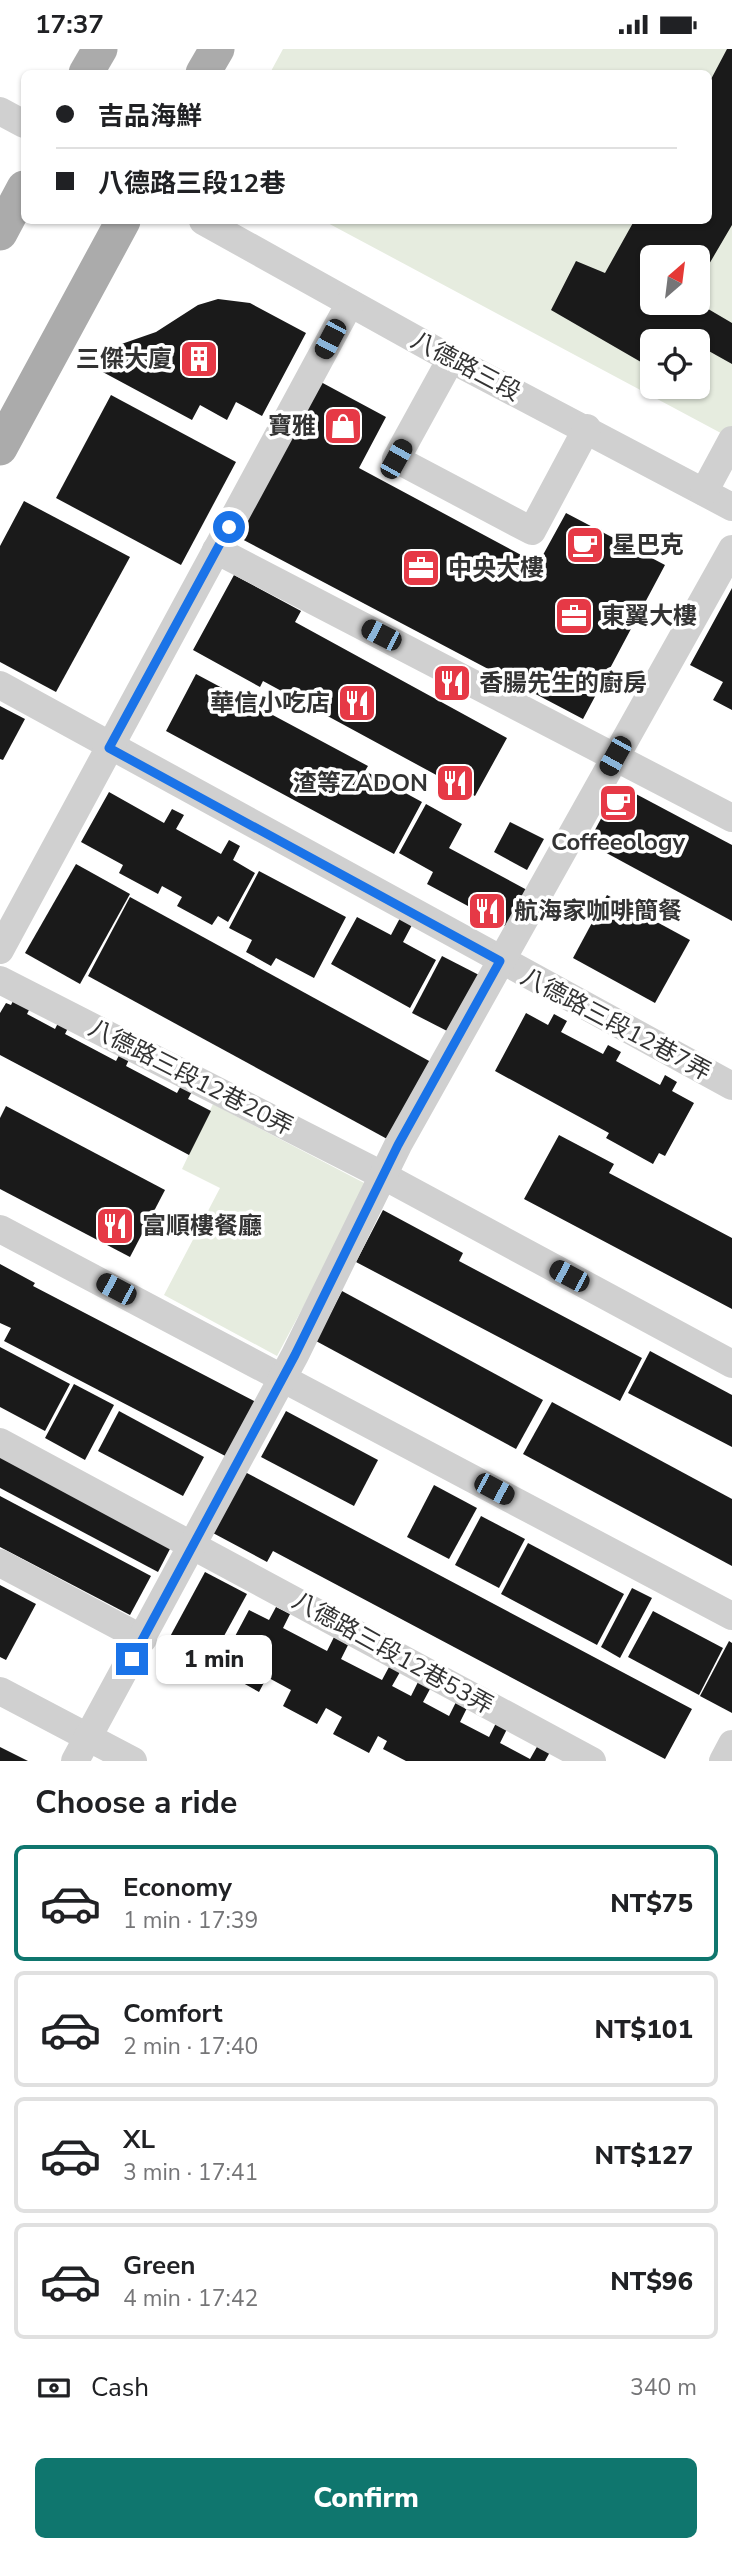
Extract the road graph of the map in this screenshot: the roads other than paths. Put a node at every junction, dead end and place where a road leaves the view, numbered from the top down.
1 (100, 49) edge
2 (217, 49) edge
3 (88, 70) edge
4 (205, 70) edge
5 (0, 111) edge
6 (21, 122) edge
7 (21, 194) edge
8 (121, 224) edge
9 (208, 224) edge
10 (0, 233) edge
11 (350, 303) junction
12 (451, 359) junction
13 (587, 428) junction
14 (732, 440) edge
15 (0, 448) edge
16 (704, 492) junction
17 (732, 507) edge
18 (732, 549) edge
19 (216, 550) junction
20 (0, 685) edge
21 (109, 748) junction
22 (615, 756) junction
23 (732, 818) edge
24 (0, 950) edge
25 (500, 961) junction
26 (0, 980) edge
27 (732, 1086) edge
28 (382, 1175) junction
29 (0, 1229) edge
30 (732, 1364) edge
31 (284, 1376) junction
32 (0, 1442) edge
33 (195, 1545) junction
34 (0, 1563) edge
35 (732, 1616) edge
36 (143, 1639) junction
37 (0, 1691) edge
38 (732, 1745) edge
39 (81, 1749) edge
40 (133, 1761) edge
41 (592, 1761) edge
42 (723, 1761) edge

1 - 3 main road
2 - 4 main road
5 - 6 street
7 - 10 main road
8 - 15 main road
9 - 11 street, 八德路三段
11 - 12 street, 八德路三段
11 - 19 street
12 - 13 street, 八德路三段
12 - 13 street
13 - 16 street, 八德路三段
14 - 16 street
16 - 17 street, 八德路三段
18 - 22 street
19 - 21 street
19 - 22 street
20 - 21 street, 八德路三段12巷7弄
21 - 24 street
21 - 25 street, 八德路三段12巷7弄
22 - 23 street
22 - 25 street
25 - 27 street, 八德路三段12巷7弄
25 - 28 street
26 - 28 street, 八德路三段12巷20弄
28 - 30 street, 八德路三段12巷20弄
28 - 31 street
29 - 31 street
31 - 33 street
31 - 35 street
32 - 33 street, 八德路三段12巷53弄
33 - 36 street
33 - 41 street, 八德路三段12巷53弄
34 - 36 street
36 - 39 street
37 - 39 street
38 - 42 street
39 - 40 street

